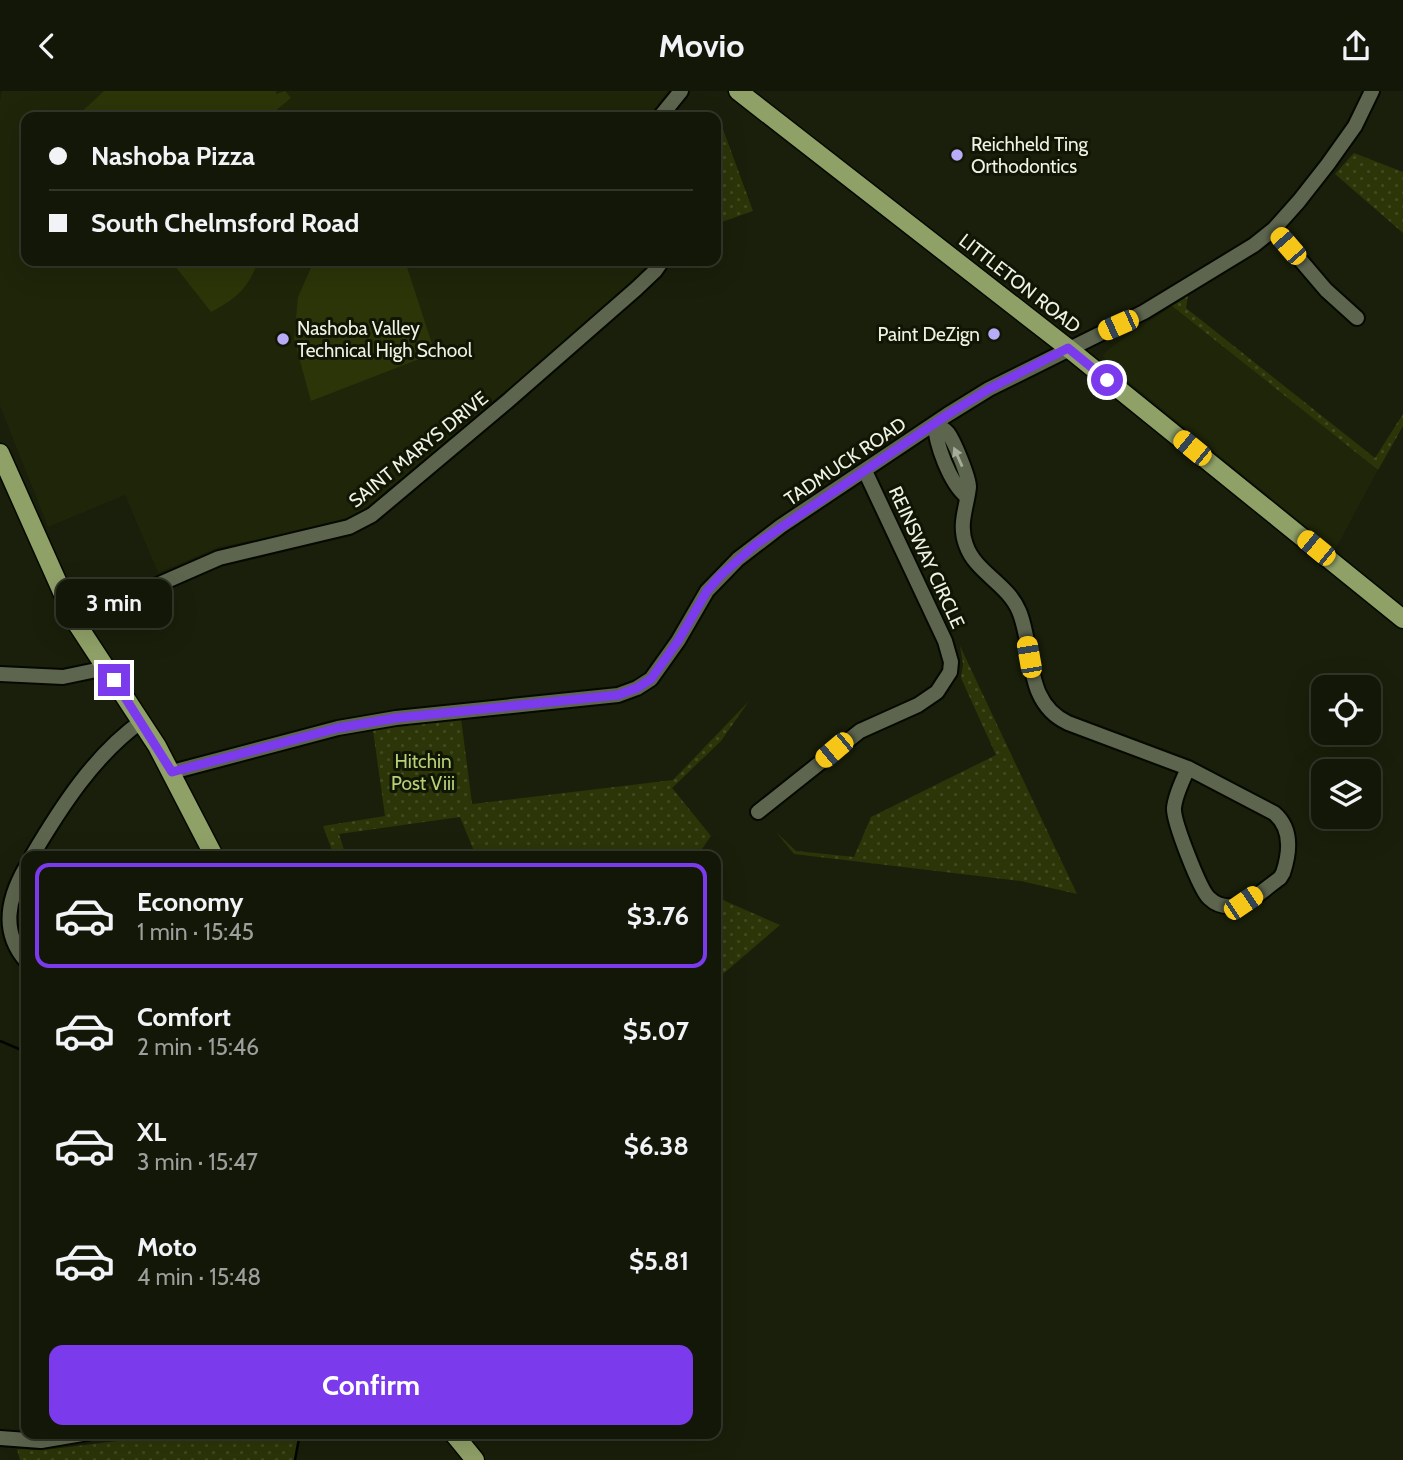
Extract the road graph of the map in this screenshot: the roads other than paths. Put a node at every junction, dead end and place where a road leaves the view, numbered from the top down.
1 (681, 91) edge
2 (738, 91) edge
3 (1372, 91) edge
4 (664, 112) edge
5 (1273, 229) junction
6 (659, 266) edge
7 (1357, 318) dead end
8 (1068, 348) junction
9 (935, 423) junction
10 (0, 453) edge
11 (865, 471) junction
12 (1403, 619) edge
13 (75, 621) junction
14 (106, 668) junction
15 (0, 674) edge
16 (142, 721) junction
17 (1188, 768) junction
18 (172, 772) junction
19 (758, 812) dead end
20 (36, 851) edge
21 (212, 851) edge
22 (21, 876) edge
23 (21, 954) edge
24 (0, 1438) edge
25 (53, 1439) edge
26 (458, 1439) edge
27 (475, 1460) edge

1 - 4 street
2 - 8 main road, LITTLETON ROAD
3 - 5 street, TADMUCK ROAD
5 - 7 street
5 - 8 street, TADMUCK ROAD
6 - 13 street, SAINT MARYS DRIVE
8 - 9 street, TADMUCK ROAD
8 - 12 main road, LITTLETON ROAD
9 - 11 street, TADMUCK ROAD
9 - 17 street
10 - 13 main road
11 - 18 street, TADMUCK ROAD
11 - 19 street, REINSWAY CIRCLE
13 - 14 main road
14 - 15 street
14 - 16 main road
16 - 18 main road
16 - 20 street
17 - 17 street
18 - 21 main road
22 - 23 street
24 - 25 street
26 - 27 main road

